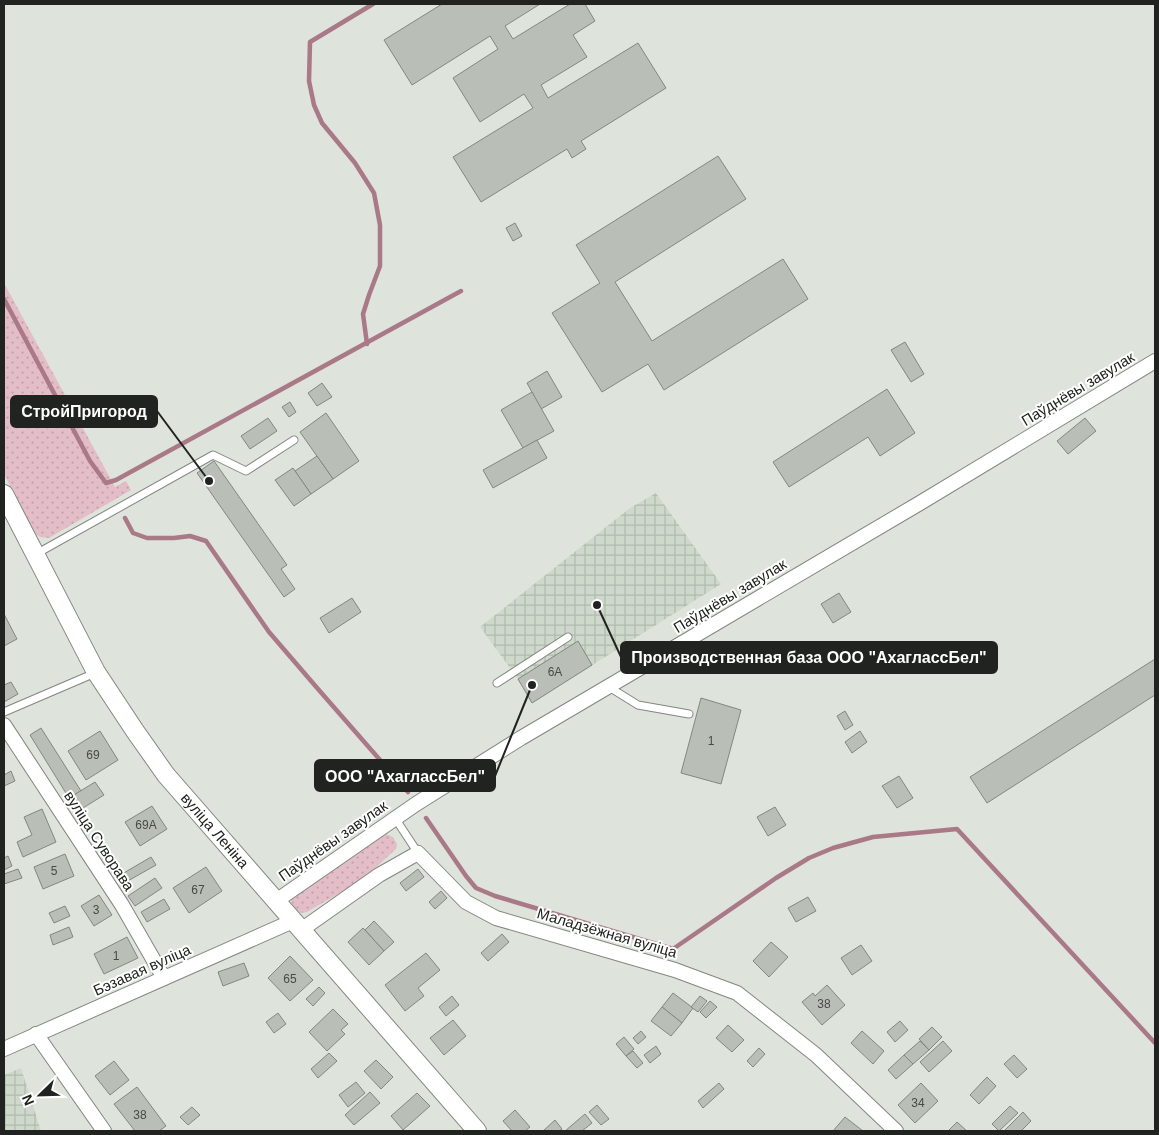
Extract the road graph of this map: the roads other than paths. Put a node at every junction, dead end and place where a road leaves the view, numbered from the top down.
1 (1155, 361) edge
2 (294, 440) dead end
3 (4, 494) edge
4 (36, 554) junction
5 (568, 637) dead end
6 (96, 672) junction
7 (497, 683) dead end
8 (608, 687) junction
9 (4, 712) edge
10 (689, 714) dead end
11 (4, 725) edge
12 (395, 818) junction
13 (418, 853) junction
14 (276, 900) junction
15 (297, 926) junction
16 (164, 978) junction
17 (36, 1034) junction
18 (4, 1048) edge
19 (104, 1131) edge
20 (477, 1131) edge
21 (896, 1131) edge

1 - 8 street, Паўднёвы завулак
2 - 4 lane
3 - 4 street, вуліца Леніна
4 - 6 street, вуліца Леніна
5 - 7 lane
6 - 9 lane
6 - 14 street, вуліца Леніна
8 - 10 lane
8 - 12 street, Паўднёвы завулак
11 - 16 street, вуліца Суворава
12 - 13 lane
12 - 14 street, Паўднёвы завулак
13 - 15 street
13 - 21 street, Маладзёжная вуліца
14 - 15 street, вуліца Леніна
15 - 16 street, Бэзавая вуліца
15 - 20 street, вуліца Леніна
16 - 17 street, Бэзавая вуліца
17 - 18 street, Бэзавая вуліца
17 - 19 street

